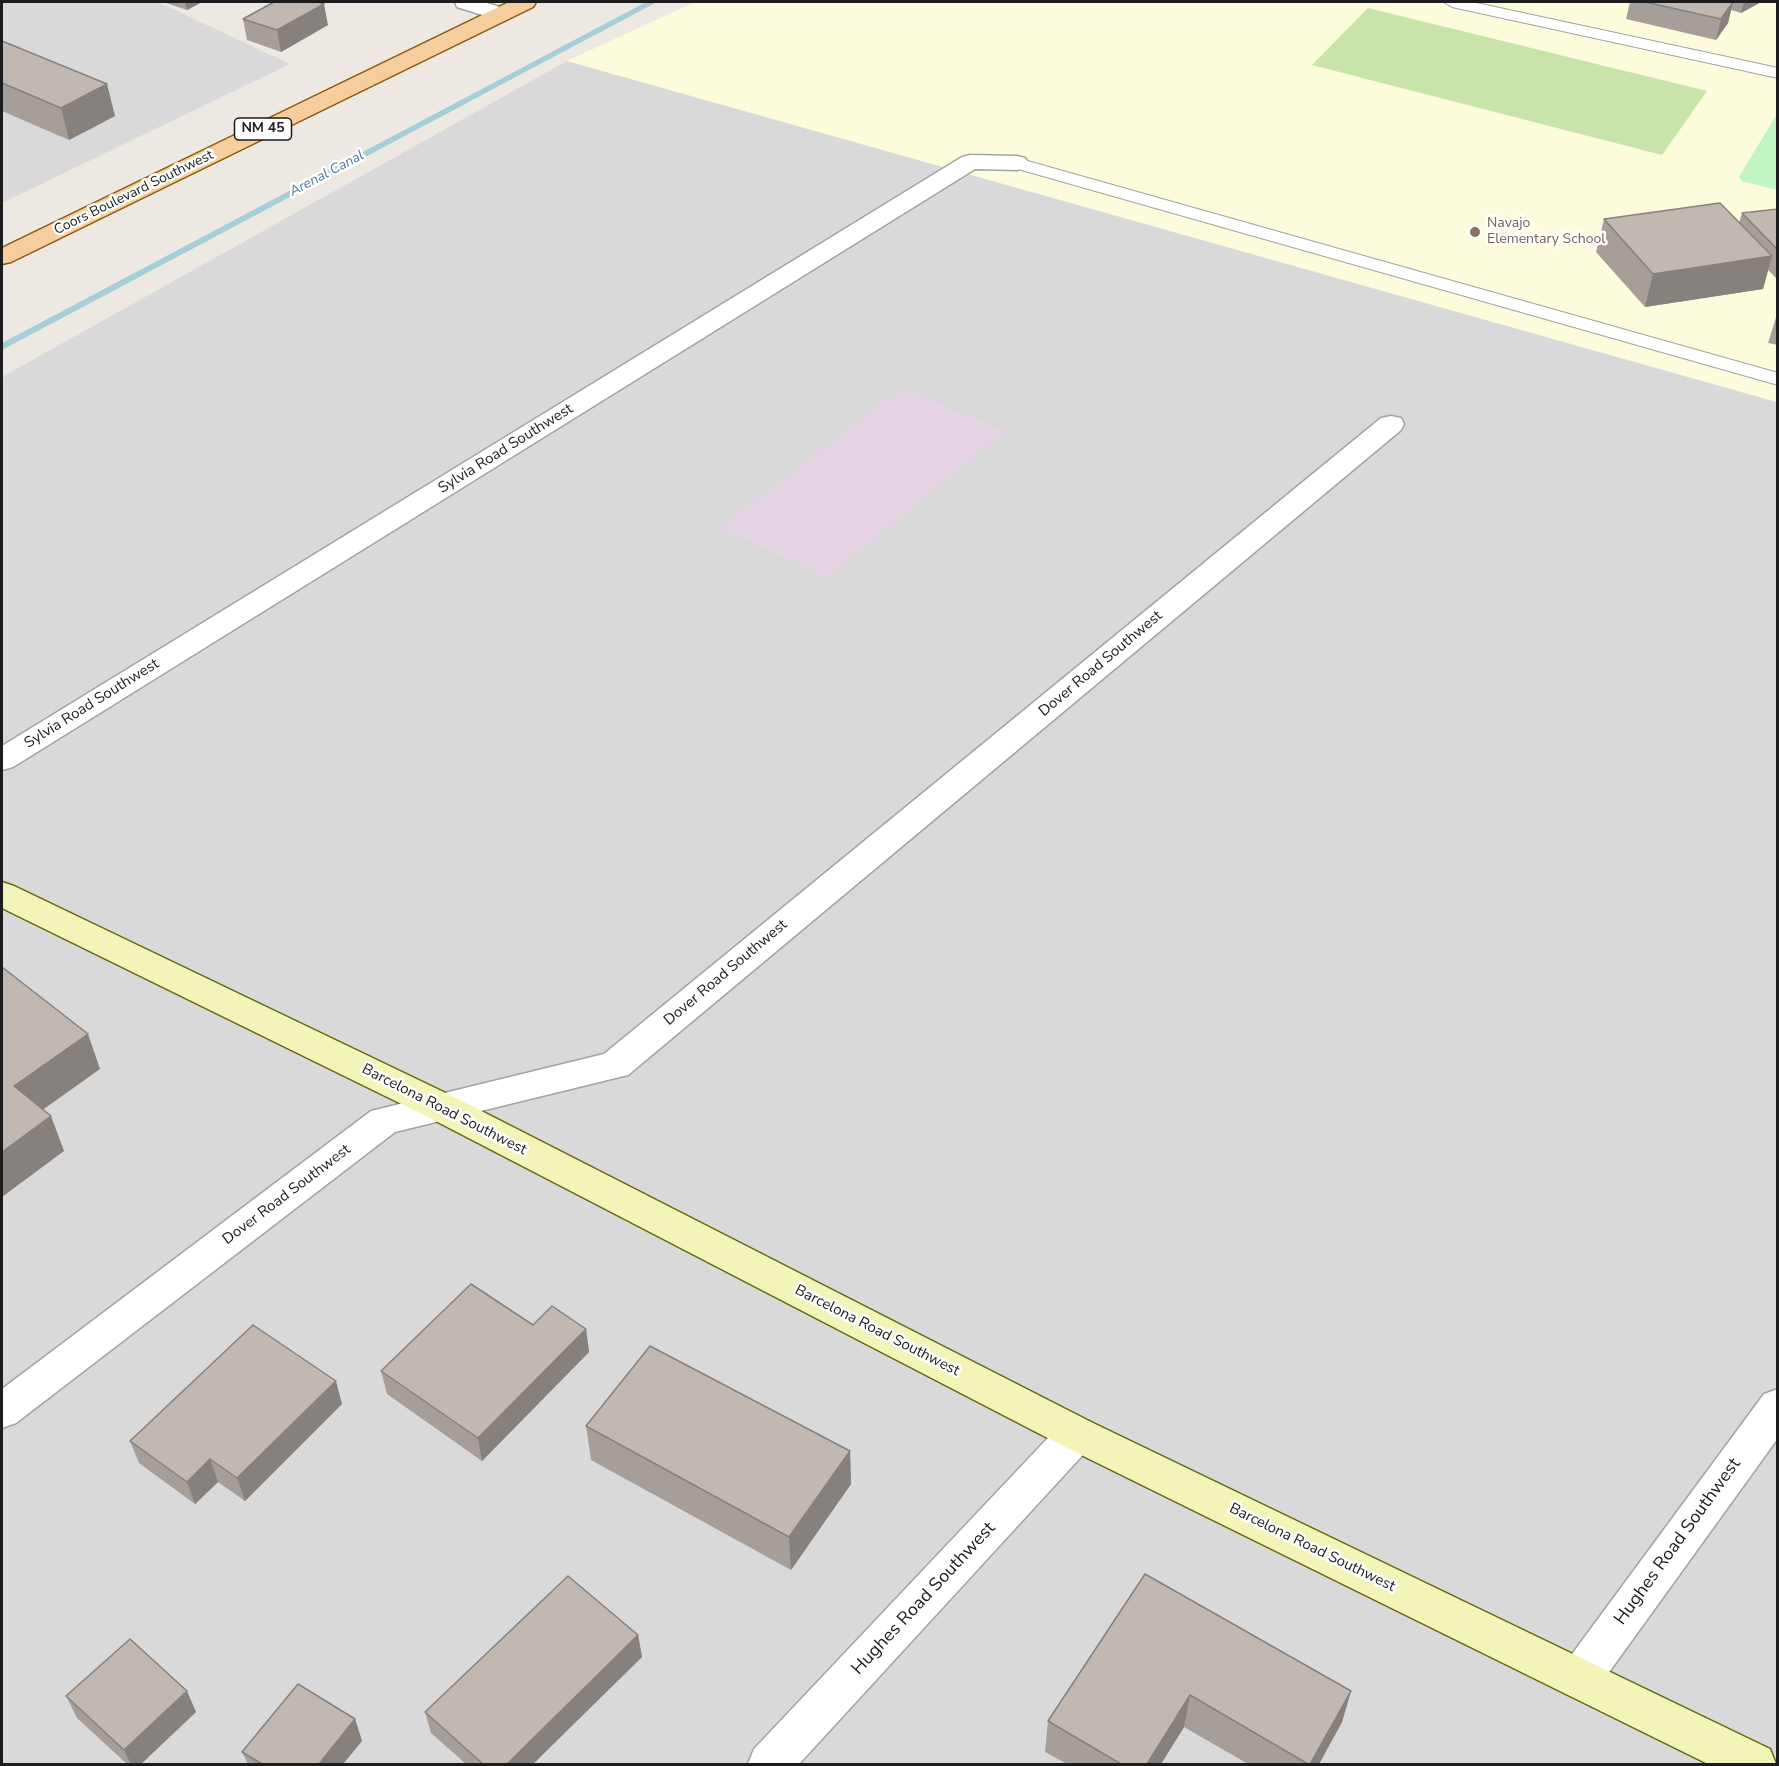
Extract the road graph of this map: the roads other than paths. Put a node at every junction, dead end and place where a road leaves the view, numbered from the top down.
1 (465, 2) edge
2 (525, 2) edge
3 (1452, 2) edge
4 (498, 14) junction
5 (1778, 73) edge
6 (1017, 163) joint
7 (2, 257) edge
8 (1778, 379) edge
9 (1391, 424) dead end
10 (2, 760) edge
11 (2, 894) edge
12 (441, 1107) junction
13 (1778, 1406) edge
14 (2, 1411) edge
15 (1077, 1434) junction
16 (1579, 1679) junction
17 (770, 1764) edge
18 (1754, 1764) edge

1 - 4 street
2 - 4 main road, Coors Boulevard Southwest / NM 45
3 - 5 lane
4 - 7 main road, Coors Boulevard Southwest / NM 45
6 - 8 lane
6 - 10 street, Sylvia Road Southwest
9 - 12 street, Dover Road Southwest
11 - 12 street, Barcelona Road Southwest
12 - 14 street, Dover Road Southwest
12 - 15 street, Barcelona Road Southwest
13 - 16 street, Hughes Road Southwest
15 - 16 street, Barcelona Road Southwest
15 - 17 street, Hughes Road Southwest
16 - 18 street, Barcelona Road Southwest

